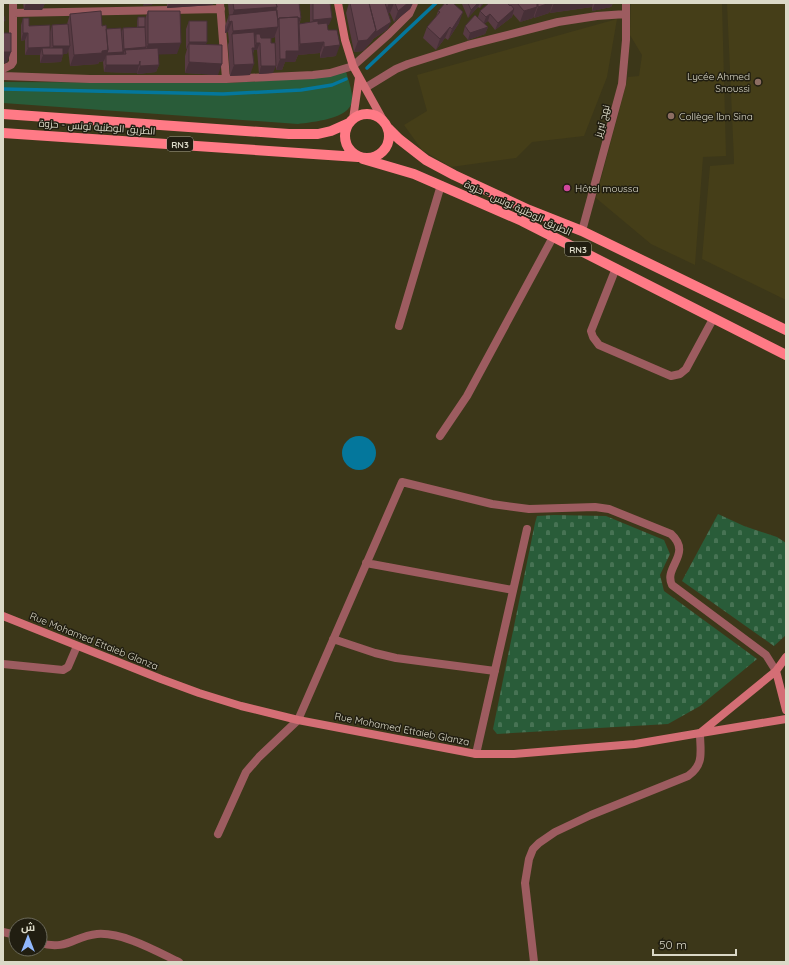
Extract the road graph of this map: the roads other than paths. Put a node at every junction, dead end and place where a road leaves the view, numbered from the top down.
1 (13, 3) edge
2 (338, 3) edge
3 (414, 3) edge
4 (626, 3) edge
5 (161, 6) edge
6 (220, 6) edge
7 (13, 13) junction
8 (626, 14) junction
9 (353, 66) junction
10 (3, 69) edge
11 (3, 76) edge
12 (359, 78) junction
13 (226, 79) junction
14 (365, 88) junction
15 (3, 114) edge
16 (351, 121) junction
17 (386, 124) junction
18 (166, 126) junction
19 (3, 133) edge
20 (166, 143) junction
21 (360, 158) junction
22 (441, 185) junction
23 (529, 210) junction
24 (522, 221) junction
25 (582, 231) junction
26 (553, 237) junction
27 (616, 268) junction
28 (713, 319) junction
29 (399, 326) dead end
30 (786, 330) edge
31 (786, 355) edge
32 (440, 436) dead end
33 (527, 529) dead end
34 (366, 564) junction
35 (513, 590) junction
36 (3, 616) edge
37 (334, 638) junction
38 (77, 646) junction
39 (786, 657) edge
40 (3, 664) edge
41 (495, 670) junction
42 (776, 671) junction
43 (786, 710) edge
44 (786, 719) edge
45 (298, 720) junction
46 (700, 733) junction
47 (476, 754) junction
48 (218, 834) dead end
49 (48, 945) edge
50 (179, 962) edge
51 (534, 962) edge

1 - 7 street
2 - 9 street
3 - 9 street
4 - 8 street, نهج تبريز
5 - 6 street
5 - 7 street
6 - 13 street
7 - 10 street
8 - 14 street
8 - 25 street, نهج تبريز
9 - 12 street
9 - 13 street
11 - 13 street
12 - 14 street
12 - 16 street
14 - 17 street
15 - 18 main road, الطريق الوطنية تونس - حزوة / RN3
16 - 17 main road, RN3
16 - 18 main road, الطريق الوطنية تونس - حزوة / RN3
16 - 21 main road
17 - 21 main road, RN3
17 - 23 main road, الطريق الوطنية تونس - حزوة / RN3
18 - 20 main road
19 - 20 main road, الطريق الوطنية تونس - حزوة / RN3
20 - 21 main road, الطريق الوطنية تونس - حزوة / RN3
21 - 22 main road, الطريق الوطنية تونس - حزوة / RN3
22 - 24 main road, الطريق الوطنية تونس - حزوة / RN3
22 - 29 street
23 - 24 main road
23 - 25 main road, الطريق الوطنية تونس - حزوة / RN3
24 - 26 main road, الطريق الوطنية تونس - حزوة / RN3
25 - 30 main road, الطريق الوطنية تونس - حزوة / RN3
26 - 27 main road, الطريق الوطنية تونس - حزوة / RN3
26 - 32 street
27 - 28 main road, الطريق الوطنية تونس - حزوة / RN3
27 - 28 street
28 - 31 main road, الطريق الوطنية تونس - حزوة / RN3
33 - 35 street
34 - 35 street
34 - 37 street
34 - 42 street
35 - 41 street
36 - 38 street, Rue Mohamed Ettaieb Glanza
37 - 41 street
37 - 45 street
38 - 40 street
38 - 45 street, Rue Mohamed Ettaieb Glanza
39 - 42 street, Rue Mohamed Ettaieb Glanza
41 - 47 street
42 - 43 street
42 - 46 street, Rue Mohamed Ettaieb Glanza
44 - 46 street
45 - 47 street, Rue Mohamed Ettaieb Glanza
45 - 48 street
46 - 47 street, Rue Mohamed Ettaieb Glanza
46 - 51 street
49 - 50 street

